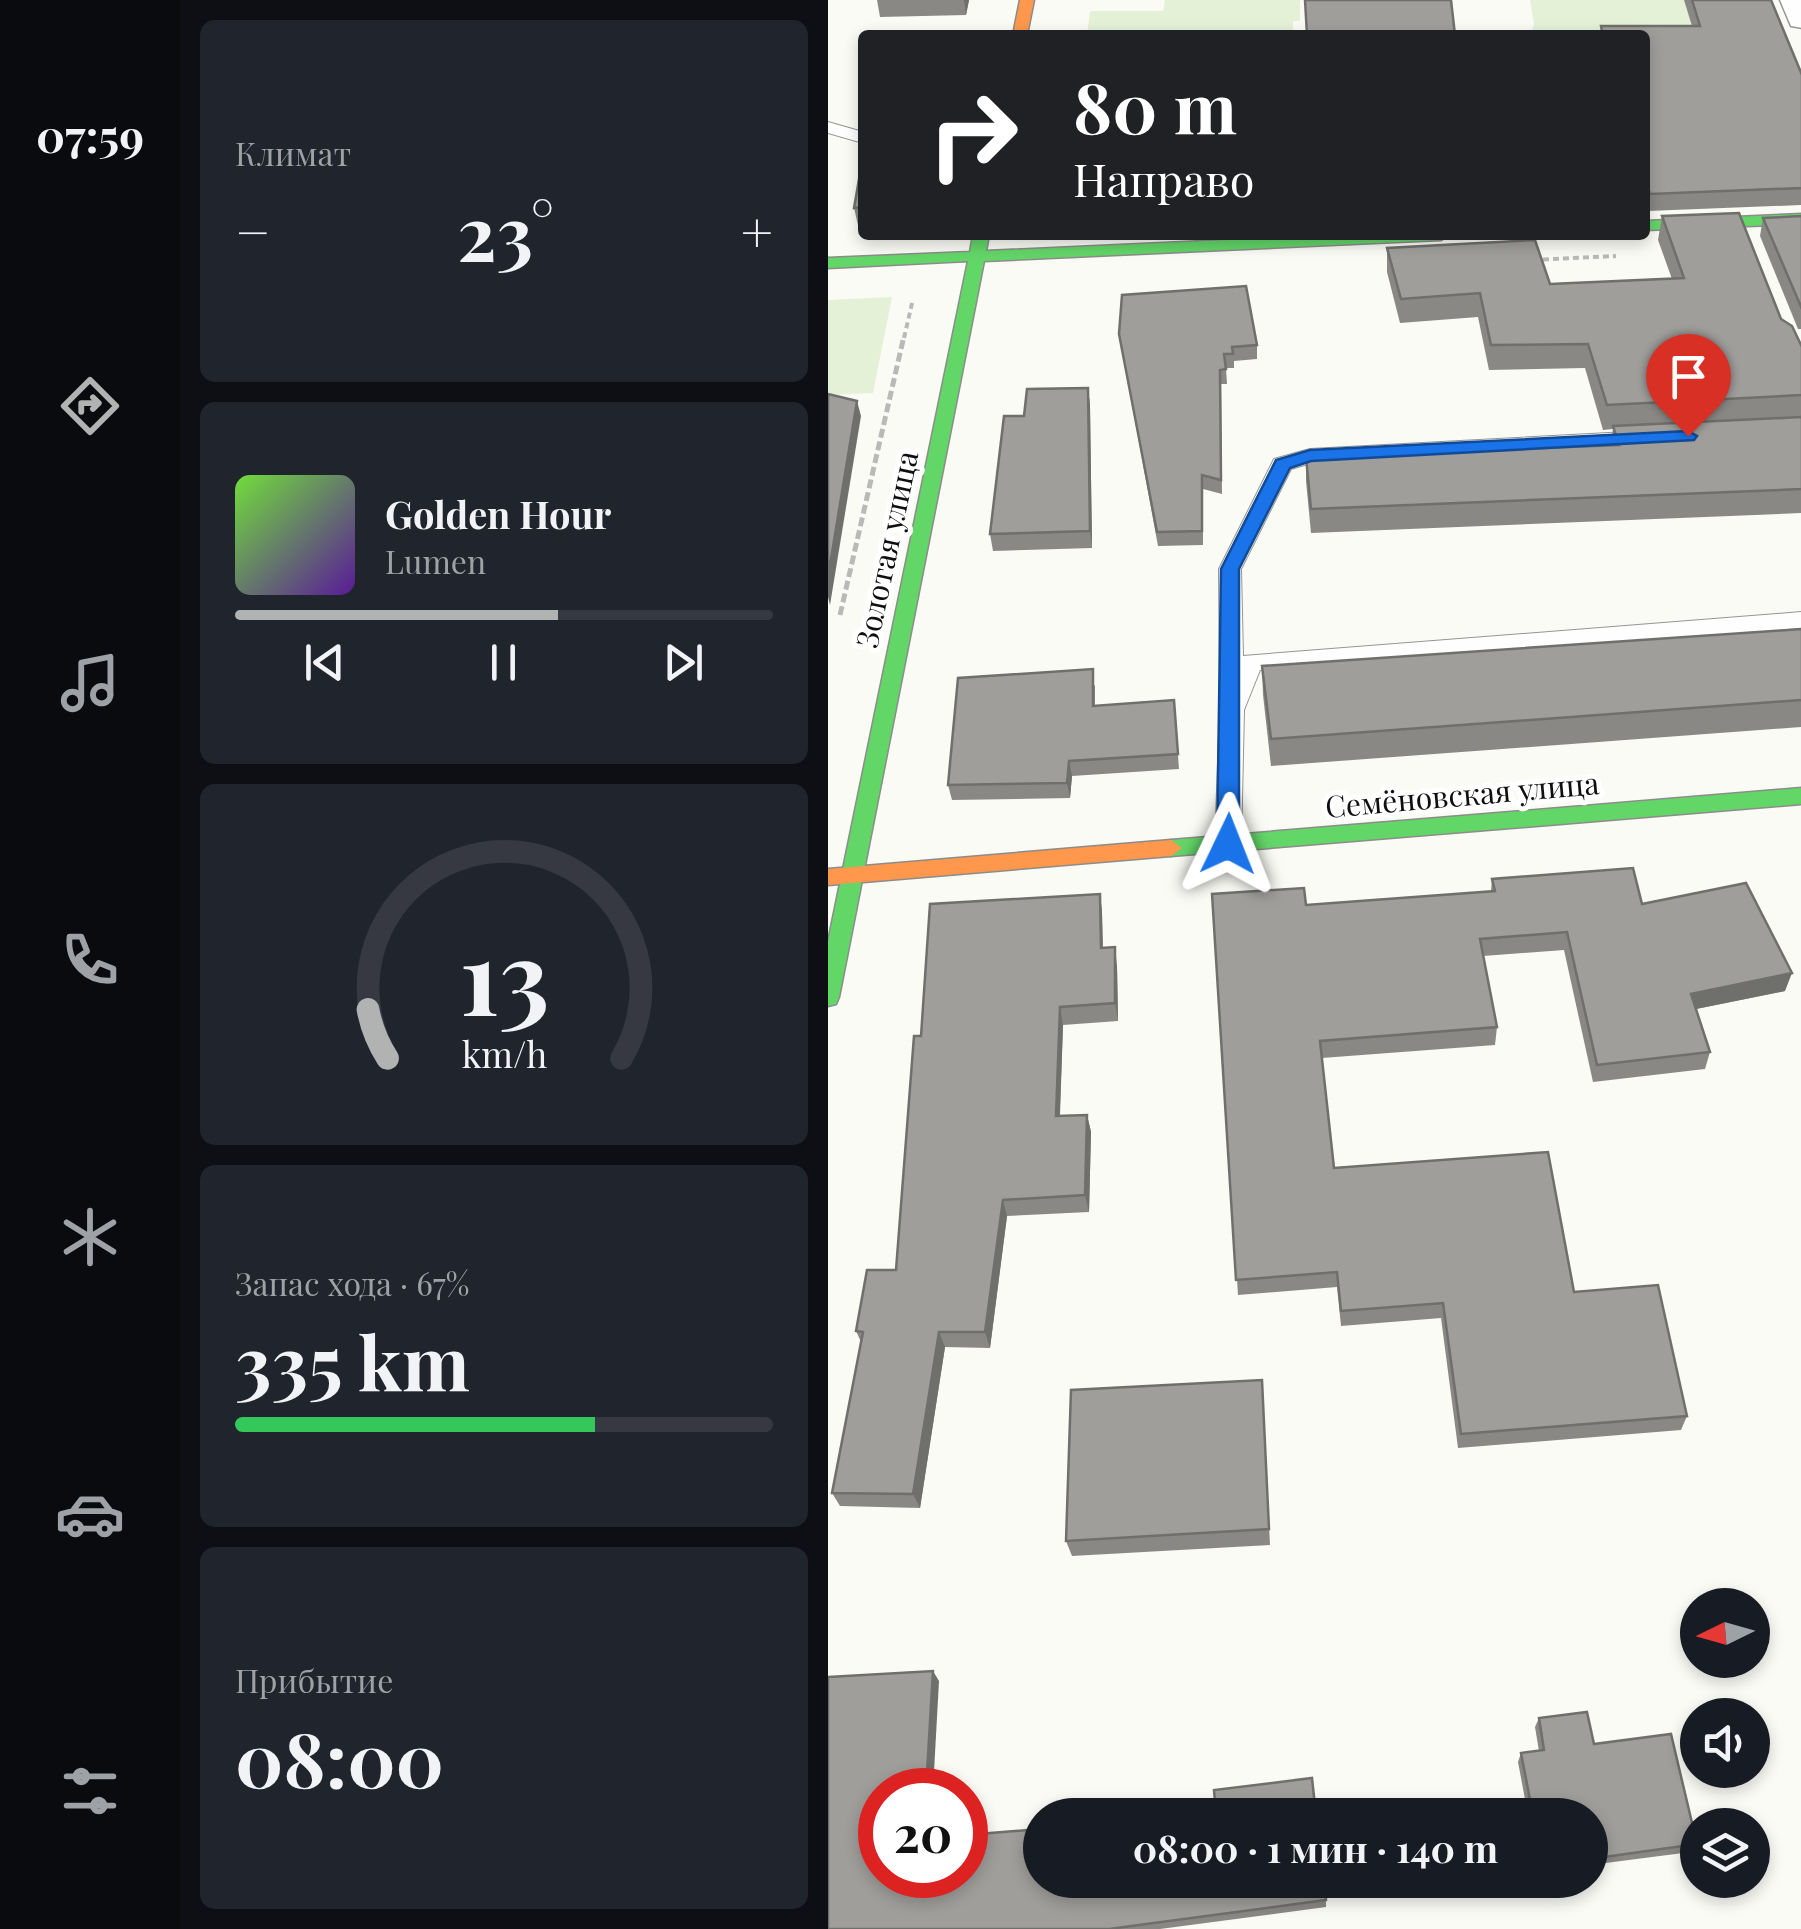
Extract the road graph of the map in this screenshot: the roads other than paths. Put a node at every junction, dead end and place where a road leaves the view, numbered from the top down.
1 (1027, 0) edge
2 (1794, 0) edge
3 (1802, 19) edge
4 (1021, 30) edge
5 (828, 128) edge
6 (858, 137) edge
7 (1802, 219) edge
8 (1650, 226) edge
9 (1231, 240) edge
10 (979, 246) edge
11 (828, 262) edge
12 (1664, 438) edge
13 (1802, 620) edge
14 (1232, 710) junction
15 (1802, 796) edge
16 (1228, 844) junction
17 (840, 876) edge
18 (828, 997) edge

1 - 4 street
2 - 3 street
5 - 6 lane
7 - 8 street
9 - 10 street
10 - 11 street
10 - 17 street, Золотая улица
12 - 14 lane
13 - 14 lane
14 - 16 lane
15 - 16 street, Семёновская улица
16 - 17 street, Семёновская улица
17 - 18 street, Золотая улица

